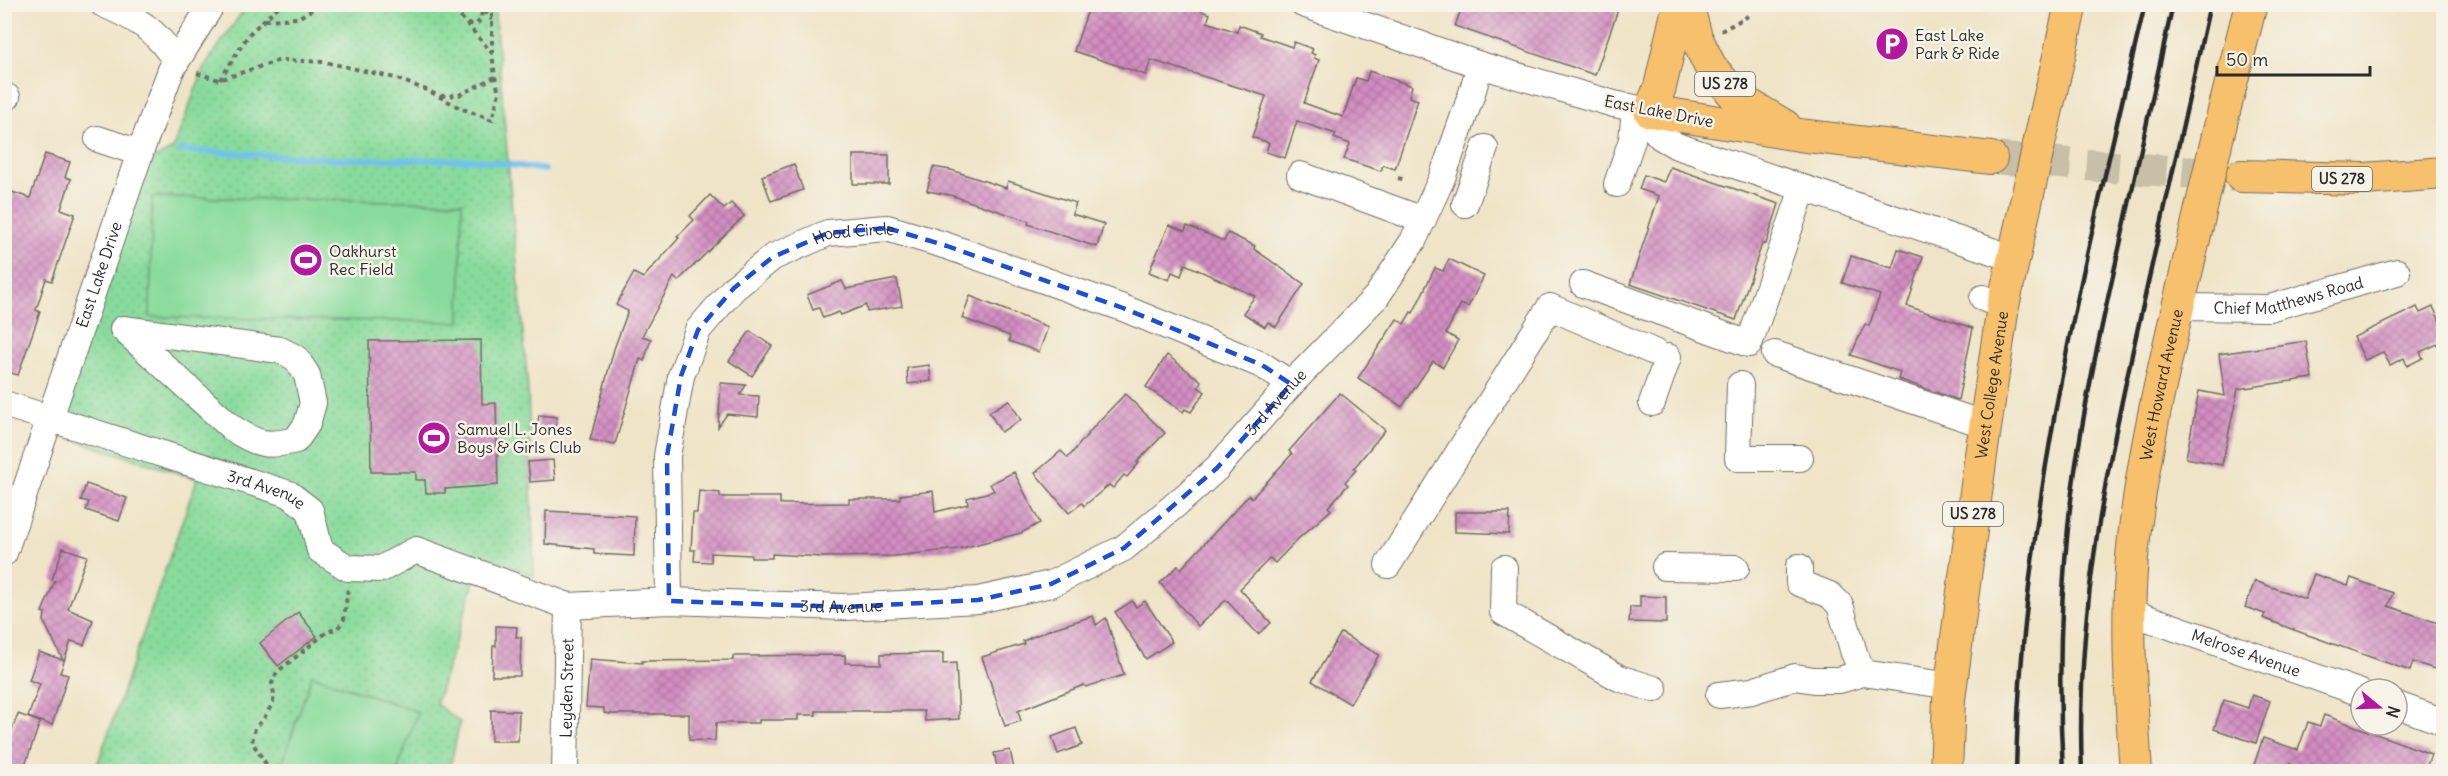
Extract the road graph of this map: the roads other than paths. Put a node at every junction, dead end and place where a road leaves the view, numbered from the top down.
1 (103, 4) edge
2 (212, 4) edge
3 (1303, 4) edge
4 (1679, 4) edge
5 (1687, 4) edge
6 (2071, 4) edge
7 (2251, 4) edge
8 (1480, 65) junction
9 (187, 67) junction
10 (1642, 110) junction
11 (1799, 135) junction
12 (98, 139) dead end
13 (1485, 148) dead end
14 (140, 153) junction
15 (1991, 158) tunnel mouth
16 (2444, 173) edge
17 (1300, 175) dead end
18 (2241, 176) tunnel mouth
19 (1617, 184) dead end
20 (1803, 189) junction
21 (1465, 204) dead end
22 (1423, 220) junction
23 (2013, 258) junction
24 (2397, 272) dead end
25 (1583, 284) dead end
26 (2179, 308) junction
27 (85, 317) junction
28 (123, 329) junction
29 (1775, 354) dead end
30 (1291, 384) junction
31 (1740, 385) dead end
32 (1652, 403) dead end
33 (4, 404) edge
34 (51, 420) junction
35 (1986, 425) junction
36 (1800, 458) dead end
37 (4, 553) edge
38 (1388, 565) dead end
39 (1665, 567) dead end
40 (1799, 567) dead end
41 (1504, 568) dead end
42 (1736, 568) dead end
43 (669, 602) junction
44 (568, 606) junction
45 (2130, 612) junction
46 (1863, 673) junction
47 (1951, 686) junction
48 (1654, 689) dead end
49 (2349, 689) edge
50 (1719, 695) dead end
51 (2409, 709) edge
52 (2444, 722) edge
53 (565, 771) edge
54 (1946, 771) edge
55 (2136, 771) edge

1 - 9 street
2 - 9 street, East Lake Drive
3 - 8 street, East Lake Drive
4 - 10 main road
5 - 11 main road, US 278
6 - 23 main road, West College Avenue / US 278, bridge
7 - 26 main road, West Howard Avenue, bridge
8 - 10 street, East Lake Drive
8 - 22 street, 3rd Avenue
9 - 14 street, East Lake Drive
10 - 11 main road, East Lake Drive / US 278
10 - 19 street
10 - 20 street
11 - 15 main road, East Lake Drive / US 278
12 - 14 street
13 - 21 street
14 - 27 street, East Lake Drive
16 - 18 main road, US 278
17 - 22 street
20 - 23 street
20 - 25 street
22 - 30 street, 3rd Avenue
23 - 35 main road, West College Avenue / US 278
24 - 26 street, Chief Matthews Road
26 - 45 main road, West Howard Avenue
27 - 28 street
27 - 34 street, East Lake Drive
28 - 28 street
29 - 35 street
30 - 43 street, 3rd Avenue
30 - 43 street, Hood Circle
31 - 36 street
32 - 38 street
33 - 34 street, 3rd Avenue
34 - 37 street, East Lake Drive
34 - 44 street, 3rd Avenue
35 - 47 main road, West College Avenue / US 278
39 - 42 street
40 - 46 street
41 - 48 street
43 - 44 street, 3rd Avenue
44 - 53 street, Leyden Street
45 - 49 street, Melrose Avenue
45 - 55 main road, West Howard Avenue
46 - 47 street
46 - 50 street
47 - 54 main road, West College Avenue / US 278
51 - 52 street

